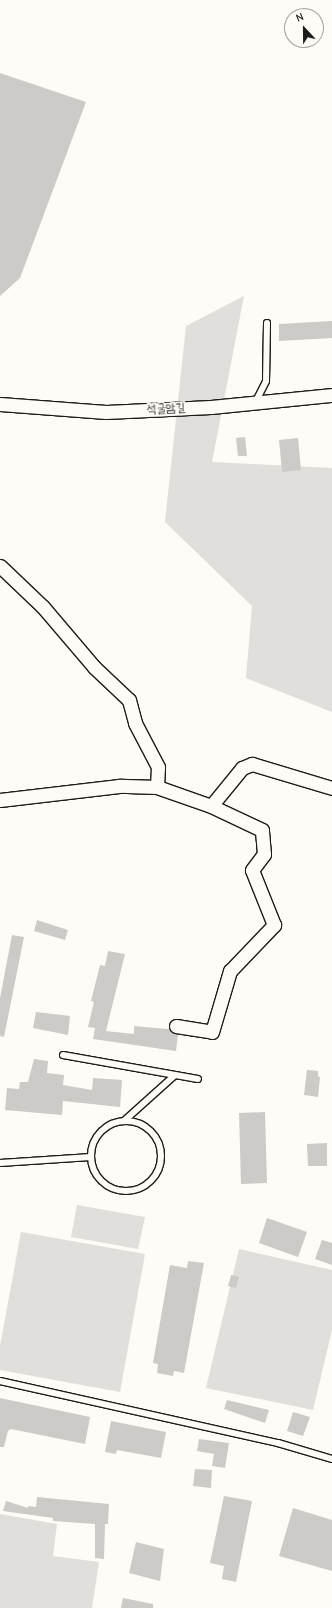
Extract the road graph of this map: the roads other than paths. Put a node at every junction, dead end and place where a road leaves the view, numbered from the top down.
1 (266, 323) dead end
2 (332, 395) edge
3 (256, 402) junction
4 (0, 404) edge
5 (0, 566) edge
6 (157, 787) junction
7 (332, 788) edge
8 (0, 800) edge
9 (211, 806) junction
10 (176, 1026) dead end
11 (63, 1055) dead end
12 (175, 1075) junction
13 (198, 1079) dead end
14 (125, 1120) junction
15 (90, 1157) junction
16 (0, 1163) edge
17 (0, 1381) edge
18 (332, 1459) edge

1 - 3 lane
2 - 3 street, 석굴암길
3 - 4 street, 석굴암길
5 - 6 street
6 - 8 street
6 - 9 street
7 - 9 street
9 - 10 street
11 - 12 lane
12 - 13 lane
12 - 14 lane
14 - 15 lane
14 - 15 lane
15 - 16 lane
17 - 18 lane

